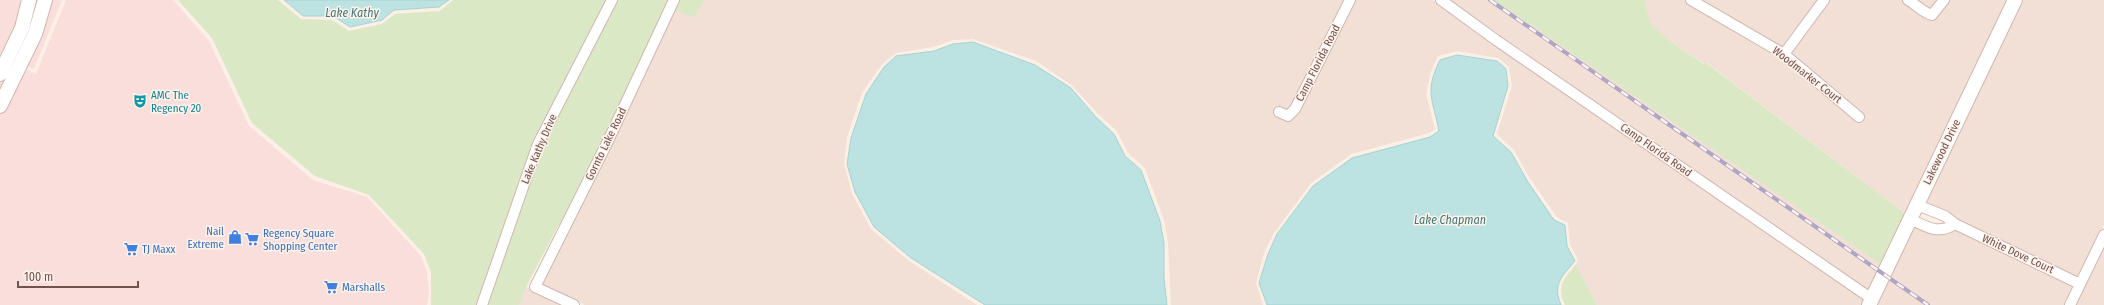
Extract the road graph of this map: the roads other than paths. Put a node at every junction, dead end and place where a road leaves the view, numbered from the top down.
1 (29, 0) edge
2 (44, 0) edge
3 (612, 0) edge
4 (674, 0) edge
5 (1350, 0) edge
6 (1441, 0) edge
7 (1691, 0) edge
8 (1824, 0) edge
9 (1944, 0) edge
10 (2015, 0) edge
11 (1913, 1) edge
12 (1784, 54) junction
13 (4, 72) edge
14 (0, 106) edge
15 (1279, 112) dead end
16 (1859, 117) dead end
17 (1917, 205) junction
18 (1910, 219) junction
19 (1955, 224) junction
20 (2104, 235) edge
21 (2080, 284) junction
22 (1871, 302) edge
23 (482, 305) edge
24 (574, 305) edge
25 (2070, 305) edge

1 - 13 street
2 - 13 street
3 - 23 street, Lake Kathy Drive
4 - 24 street, Gornto Lake Road
5 - 15 street, Camp Florida Road
6 - 22 street, Camp Florida Road
7 - 12 street, Woodmarker Court
8 - 12 street
9 - 11 street
10 - 17 street, Lakewood Drive
12 - 16 street, Woodmarker Court
13 - 14 street
17 - 18 street, Lakewood Drive
17 - 19 street, White Dove Court
18 - 19 street
18 - 22 street, Lakewood Drive
19 - 21 street, White Dove Court
20 - 21 street
21 - 25 street

